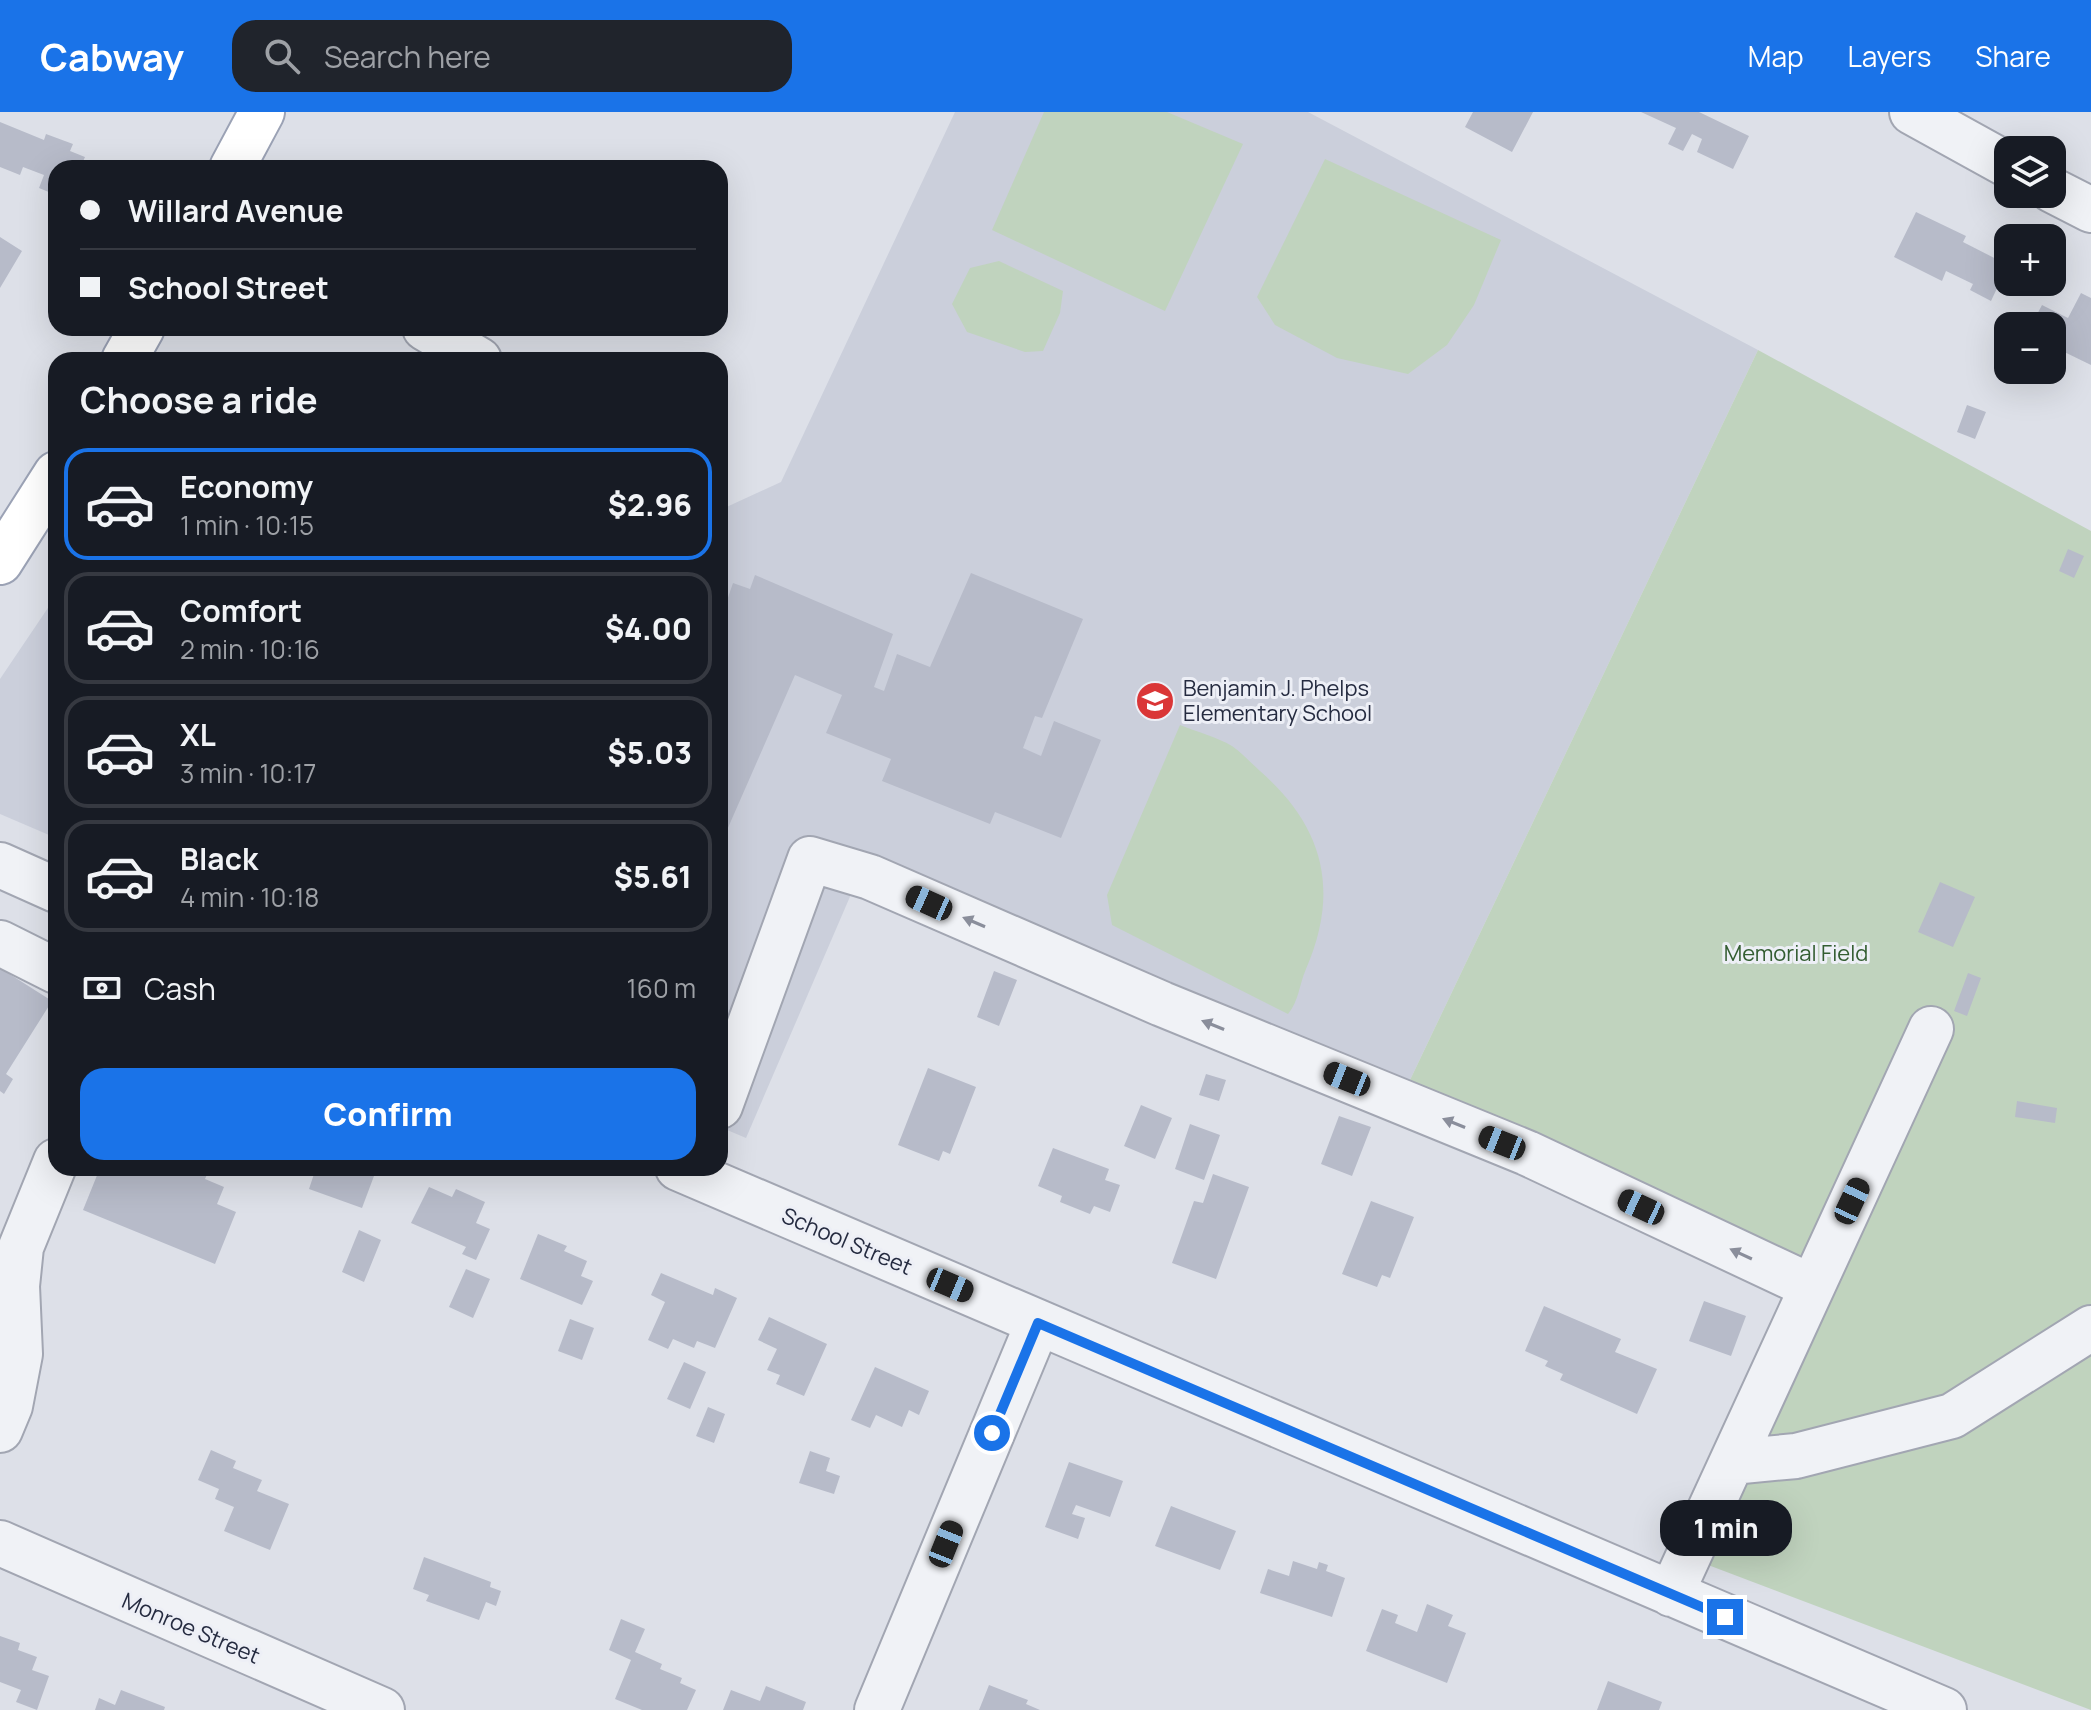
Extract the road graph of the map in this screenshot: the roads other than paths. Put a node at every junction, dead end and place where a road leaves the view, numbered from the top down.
1 (262, 112) edge
2 (1912, 112) edge
3 (1994, 157) edge
4 (236, 160) edge
5 (2066, 197) edge
6 (2091, 210) edge
7 (438, 336) edge
8 (466, 352) edge
9 (48, 487) edge
10 (0, 562) edge
11 (0, 865) edge
12 (48, 886) edge
13 (0, 943) edge
14 (48, 967) edge
15 (1931, 1029) dead end
16 (728, 1084) edge
17 (50, 1176) edge
18 (701, 1176) edge
19 (1812, 1287) junction
20 (1038, 1323) junction
21 (2091, 1328) edge
22 (0, 1430) edge
23 (1732, 1462) junction
24 (0, 1543) edge
25 (1671, 1594) junction
26 (382, 1710) edge
27 (877, 1710) edge
28 (1944, 1710) edge

1 - 4 main road
2 - 3 street
5 - 6 street
7 - 8 street
9 - 10 main road
11 - 12 street
13 - 14 street
15 - 19 street
19 -> 16 street
17 - 22 street
18 - 20 street, School Street
19 - 23 street
20 - 25 street, School Street
20 - 27 street
21 - 23 street
23 - 25 street
24 - 26 street, Monroe Street
25 - 28 street, School Street

